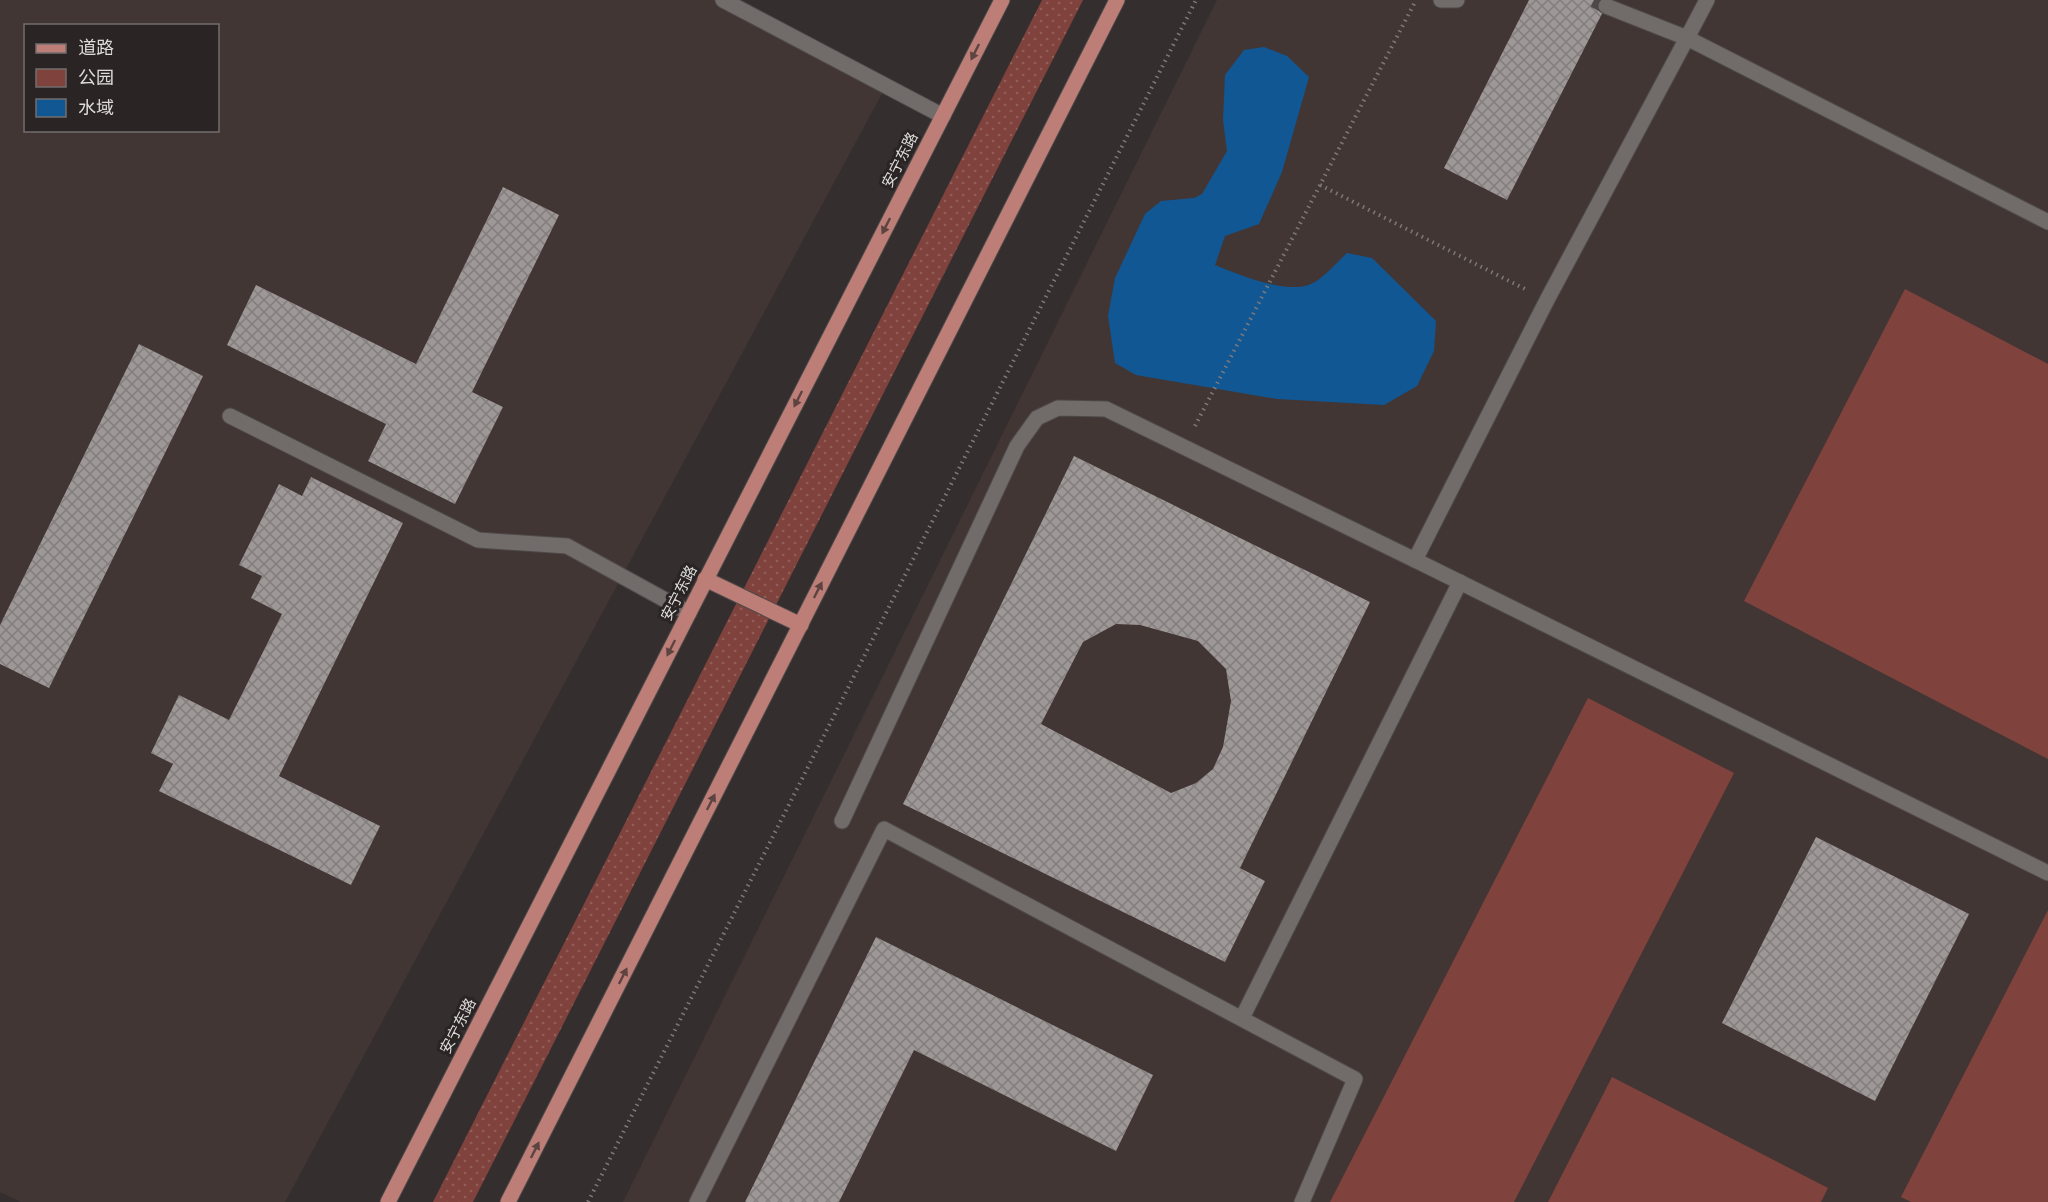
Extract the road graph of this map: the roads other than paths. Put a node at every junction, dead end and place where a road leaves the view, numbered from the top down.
1 (723, 0) edge
2 (1002, 0) edge
3 (1117, 0) edge
4 (1441, 0) edge
5 (1457, 0) edge
6 (1707, 0) edge
7 (1606, 6) dead end
8 (1687, 38) junction
9 (943, 116) junction
10 (2048, 222) edge
11 (230, 416) dead end
12 (1415, 560) junction
13 (705, 579) junction
14 (1460, 582) junction
15 (689, 613) junction
16 (801, 625) junction
17 (842, 821) dead end
18 (2048, 873) edge
19 (1242, 1018) junction
20 (388, 1202) edge
21 (508, 1202) edge
22 (697, 1202) edge
23 (1302, 1202) edge

1 - 9 street
2 -> 9 main road, 安宁东路
16 -> 3 main road
4 - 5 street
6 - 8 street
7 - 8 street
8 - 10 street
8 - 12 street
9 -> 13 main road, 安宁东路
11 - 15 street
12 - 14 street
12 - 17 street
13 - 15 main road, 安宁东路
13 - 16 main road
14 - 18 street
14 - 19 street
15 -> 20 main road, 安宁东路
21 -> 16 main road
19 - 22 street
19 - 23 street

